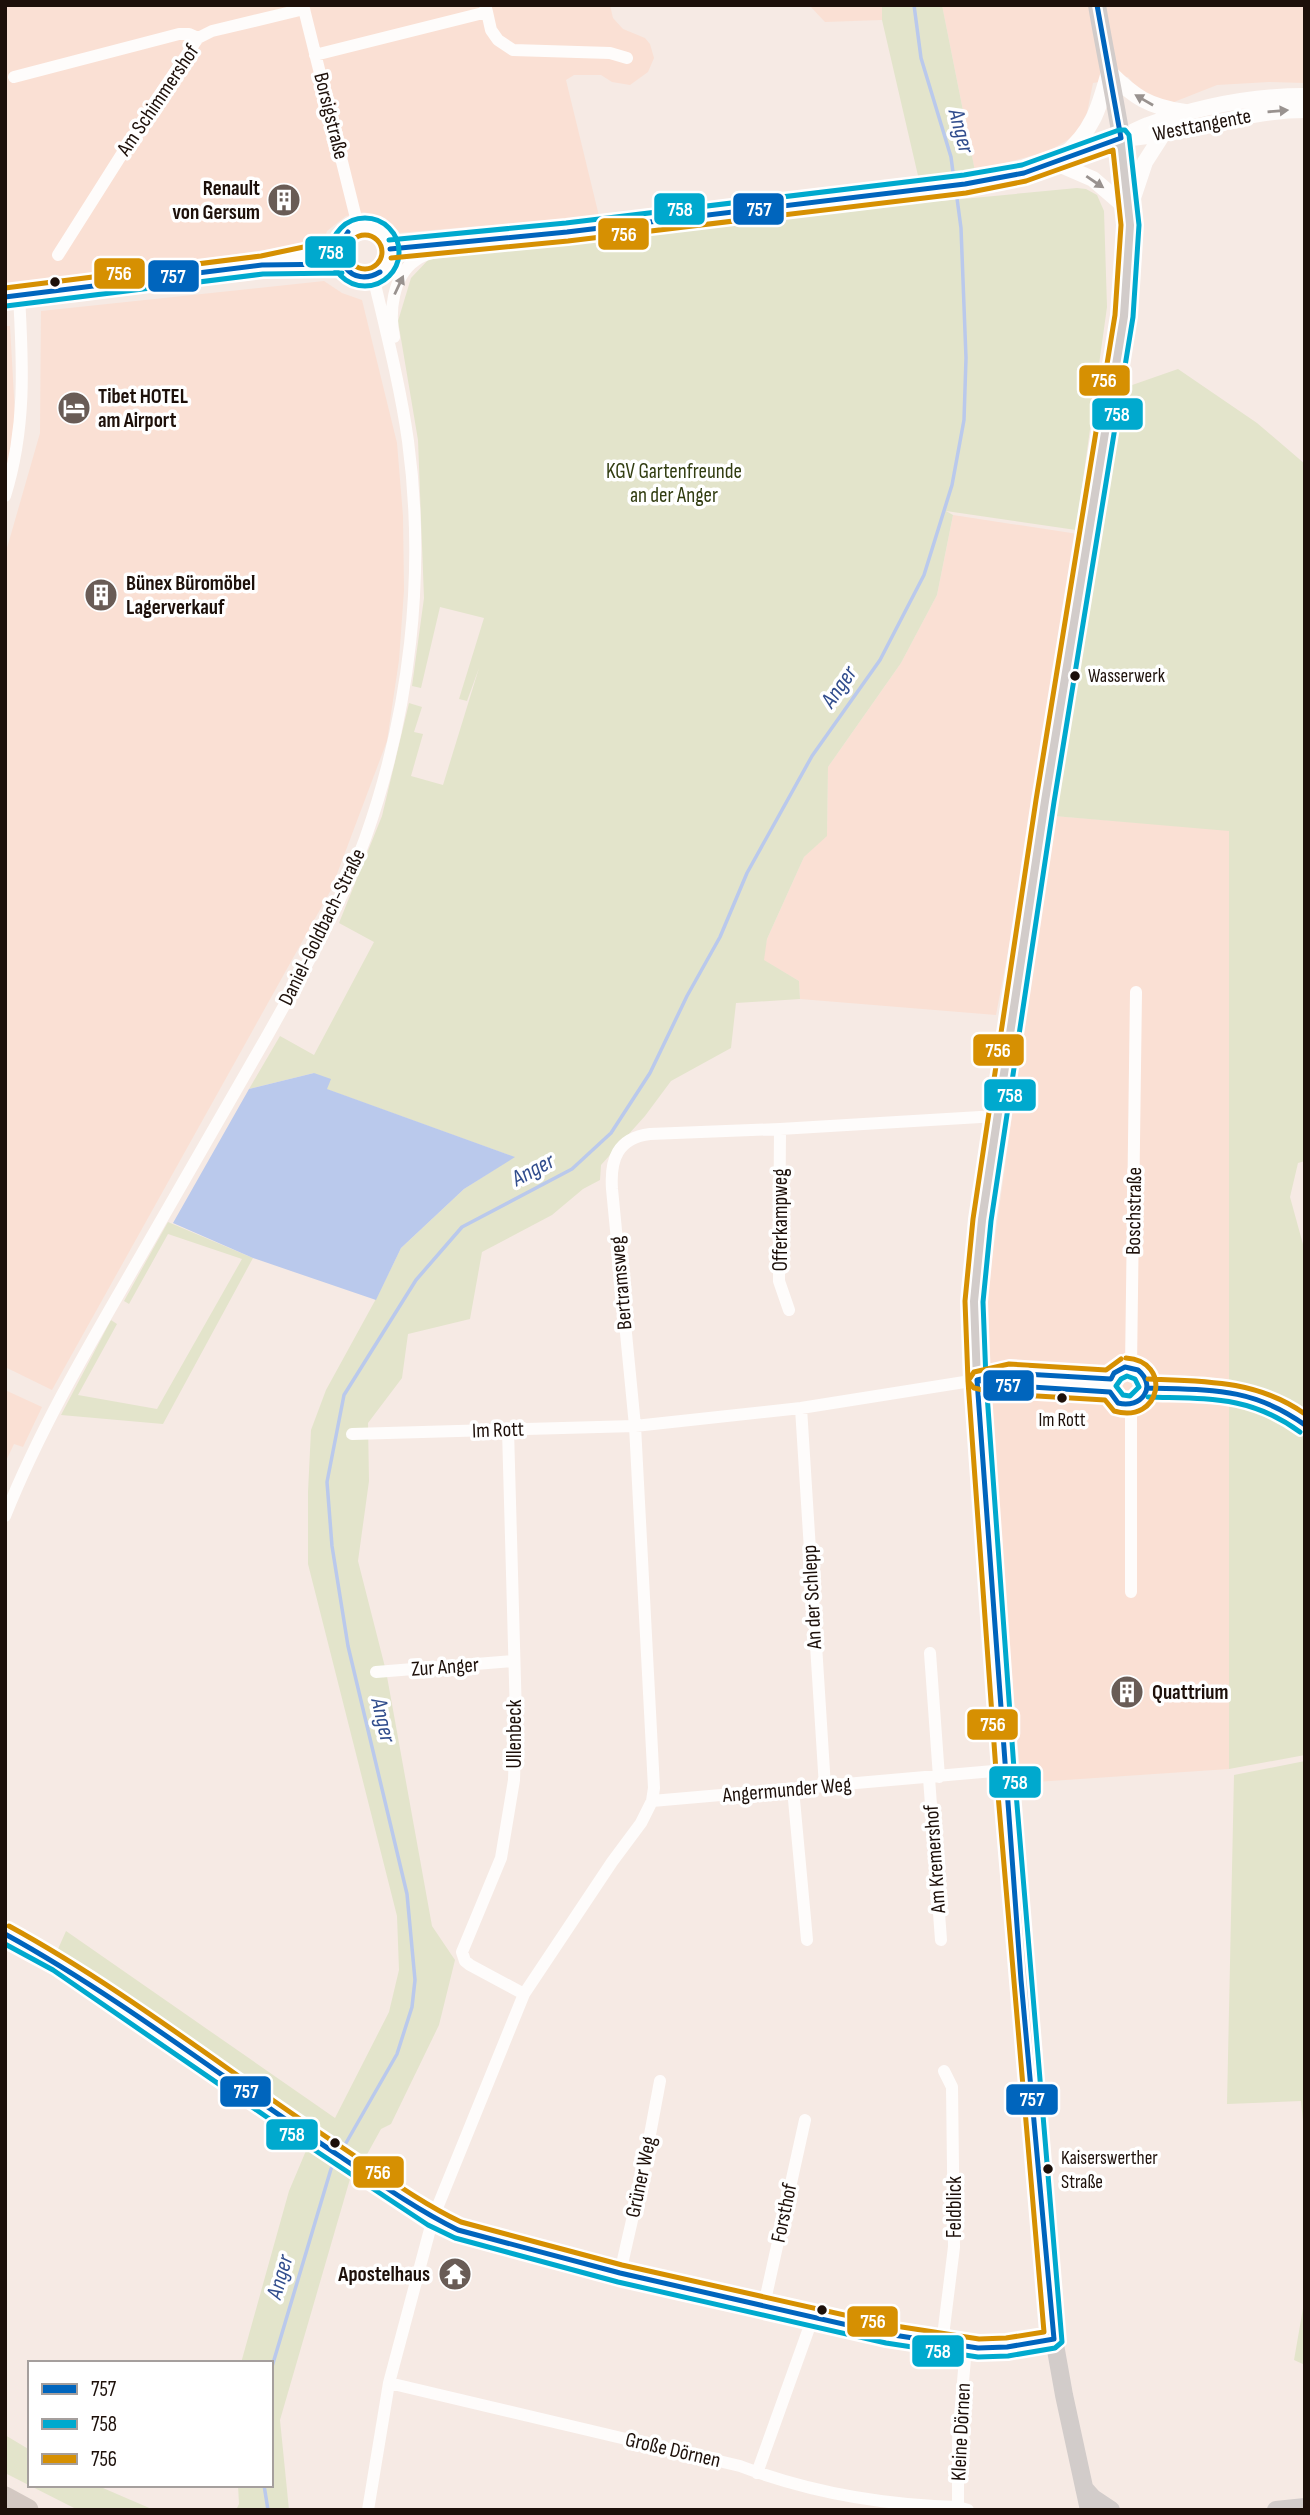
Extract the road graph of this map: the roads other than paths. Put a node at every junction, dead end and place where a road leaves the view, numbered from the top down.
1 (1097, 5) edge
2 (304, 7) edge
3 (486, 9) edge
4 (198, 38) junction
5 (315, 55) junction
6 (627, 58) dead end
7 (1109, 72) junction
8 (14, 77) dead end
9 (1305, 96) edge
10 (1305, 110) edge
11 (1187, 113) junction
12 (1163, 134) junction
13 (1121, 138) junction
14 (1056, 163) junction
15 (1129, 210) junction
16 (359, 226) junction
17 (567, 232) junction
18 (390, 249) junction
19 (58, 255) dead end
20 (340, 256) junction
21 (373, 276) junction
22 (12, 296) edge
23 (396, 376) junction
24 (5, 496) edge
25 (1136, 992) dead end
26 (997, 1116) junction
27 (780, 1129) junction
28 (789, 1310) dead end
29 (1131, 1367) junction
30 (977, 1381) junction
31 (1110, 1385) junction
32 (1148, 1388) junction
33 (1131, 1406) junction
34 (801, 1408) junction
35 (1305, 1425) edge
36 (635, 1426) junction
37 (508, 1430) junction
38 (352, 1434) dead end
39 (5, 1516) edge
40 (1131, 1592) dead end
41 (930, 1653) dead end
42 (513, 1661) junction
43 (376, 1672) dead end
44 (1005, 1770) junction
45 (934, 1778) junction
46 (825, 1787) junction
47 (793, 1789) junction
48 (652, 1801) junction
49 (5, 1934) edge
50 (807, 1940) dead end
51 (941, 1940) dead end
52 (524, 1994) junction
53 (944, 2071) dead end
54 (660, 2081) dead end
55 (805, 2120) dead end
56 (433, 2218) junction
57 (620, 2273) junction
58 (764, 2305) junction
59 (813, 2318) junction
60 (1055, 2339) junction
61 (942, 2344) junction
62 (966, 2347) junction
63 (389, 2383) junction
64 (757, 2473) junction
65 (1084, 2488) junction
66 (832, 2494) junction
67 (5, 2498) edge
68 (1305, 2507) edge
69 (963, 2508) edge
70 (27, 2510) edge
71 (368, 2510) edge
72 (831, 2510) edge
73 (1089, 2510) edge
74 (1111, 2510) edge
75 (1276, 2510) edge

1 - 7 main road
2 - 4 street, Am Schimmershof
2 - 5 street, Borsigstraße
3 - 5 street
3 - 6 street
4 - 8 street
4 - 19 street, Am Schimmershof
5 - 16 street, Borsigstraße
11 -> 7 street
7 - 13 main road
7 - 14 street
9 - 11 street, Westtangente
12 -> 10 street, Westtangente
11 - 13 street, Westtangente
12 - 13 street, Westtangente
12 - 15 street
13 - 14 street
13 - 15 main road
14 -> 15 street
14 - 17 street
15 - 26 main road
16 - 18 street
16 - 20 street
17 - 18 street
23 -> 17 street
18 - 21 street
20 - 21 street
20 - 22 street
21 - 23 street, Daniel-Goldbach-Straße
22 - 24 street
23 - 39 street, Daniel-Goldbach-Straße
25 - 29 street, Boschstraße
26 - 27 street, Bertramsweg
26 - 30 main road
27 - 28 street, Offerkampweg
27 - 36 street, Bertramsweg
29 - 31 street
29 - 32 street
30 - 31 street
30 - 34 street, Im Rott
30 - 44 main road
31 - 33 street
32 - 33 street
32 - 35 street
33 - 40 street
34 - 36 street, Im Rott
34 - 46 street, An der Schlepp
36 - 37 street, Im Rott
36 - 48 street, Bertramsweg
37 - 38 street, Im Rott
37 - 42 street, Ullenbeck
41 - 45 street
42 - 43 street, Zur Anger
42 - 52 street, Ullenbeck
44 - 45 street, Angermunder Weg
44 - 60 main road
45 - 46 street, Angermunder Weg
45 - 51 street, Am Kremershof
46 - 47 street, Angermunder Weg
47 - 48 street, Angermunder Weg
47 - 50 street
48 - 52 street
49 - 56 street
52 - 56 street
53 - 61 street, Feldblick
54 - 57 street, Grüner Weg
55 - 58 street, Forsthof
56 - 57 street
56 - 63 street
57 - 58 street
58 - 59 street
59 - 61 street
59 - 64 street
60 - 62 street
60 - 65 main road
61 - 62 street
62 - 69 street, Kleine Dörnen
63 - 64 street, Große Dörnen
63 - 71 street
64 - 66 street, Große Dörnen
65 - 73 main road
65 - 74 main road
66 - 69 street, Große Dörnen
66 - 72 street
67 - 70 highway
68 - 75 main road

